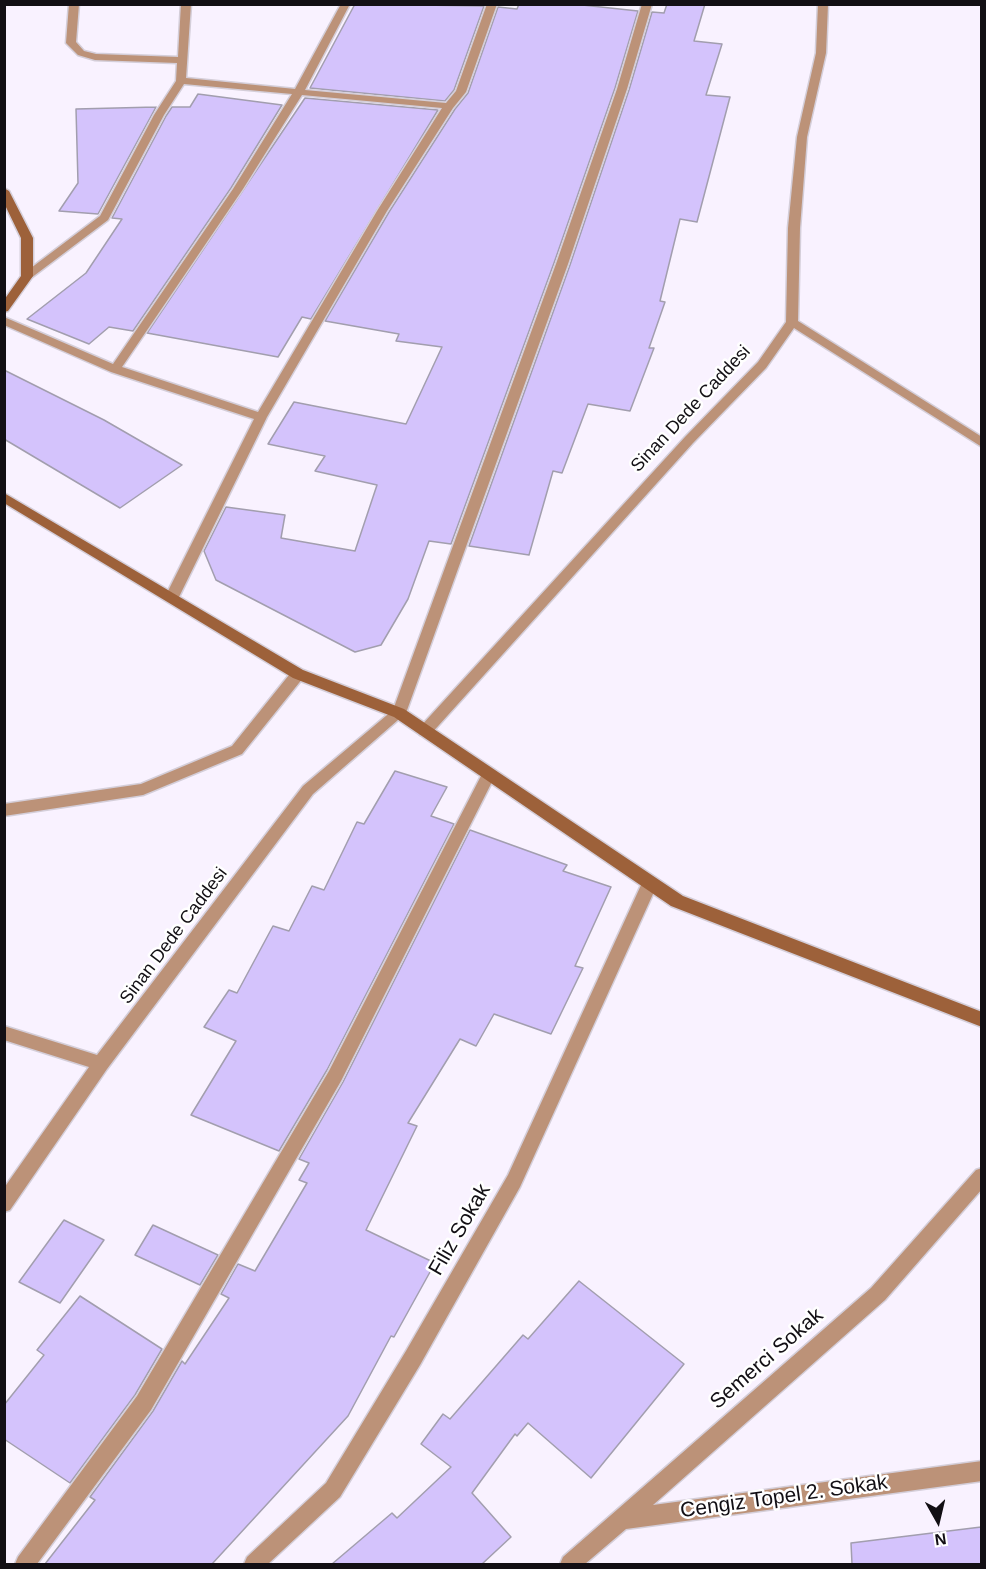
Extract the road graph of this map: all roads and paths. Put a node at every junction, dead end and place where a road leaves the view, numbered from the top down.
1 (74, 4) edge
2 (186, 4) edge
3 (346, 4) edge
4 (492, 4) edge
5 (647, 4) edge
6 (823, 4) edge
7 (182, 60) junction
8 (181, 81) junction
9 (298, 93) junction
10 (449, 106) junction
11 (4, 191) edge
12 (27, 276) junction
13 (4, 309) edge
14 (4, 320) edge
15 (792, 322) junction
16 (116, 369) junction
17 (261, 417) junction
18 (981, 443) edge
19 (4, 497) edge
20 (172, 597) junction
21 (298, 674) junction
22 (399, 713) junction
23 (425, 731) junction
24 (489, 774) junction
25 (4, 810) edge
26 (650, 883) junction
27 (981, 1020) edge
28 (4, 1034) edge
29 (101, 1064) junction
30 (981, 1176) edge
31 (4, 1204) edge
32 (981, 1471) edge
33 (622, 1519) junction
34 (25, 1564) edge
35 (254, 1564) edge
36 (570, 1564) edge

1 - 7 street
2 - 7 street
3 - 9 street
4 - 10 street
5 - 22 street
6 - 15 street
7 - 8 street
8 - 9 street
8 - 12 street
9 - 10 street
9 - 16 street
10 - 17 street
11 - 12 main road
12 - 13 main road
14 - 16 street
15 - 18 street
15 - 23 street, Sinan Dede Caddesi
16 - 17 street
17 - 20 street
19 - 20 main road
20 - 21 main road
21 - 22 main road
21 - 25 street
22 - 23 main road
22 - 29 street, Sinan Dede Caddesi
23 - 24 main road
24 - 26 main road
24 - 34 street
26 - 27 main road
26 - 35 street, Filiz Sokak
28 - 29 street
29 - 31 street, Sinan Dede Caddesi
30 - 33 street, Semerci Sokak
32 - 33 street, Cengiz Topel 2. Sokak
33 - 36 street, Semerci Sokak

